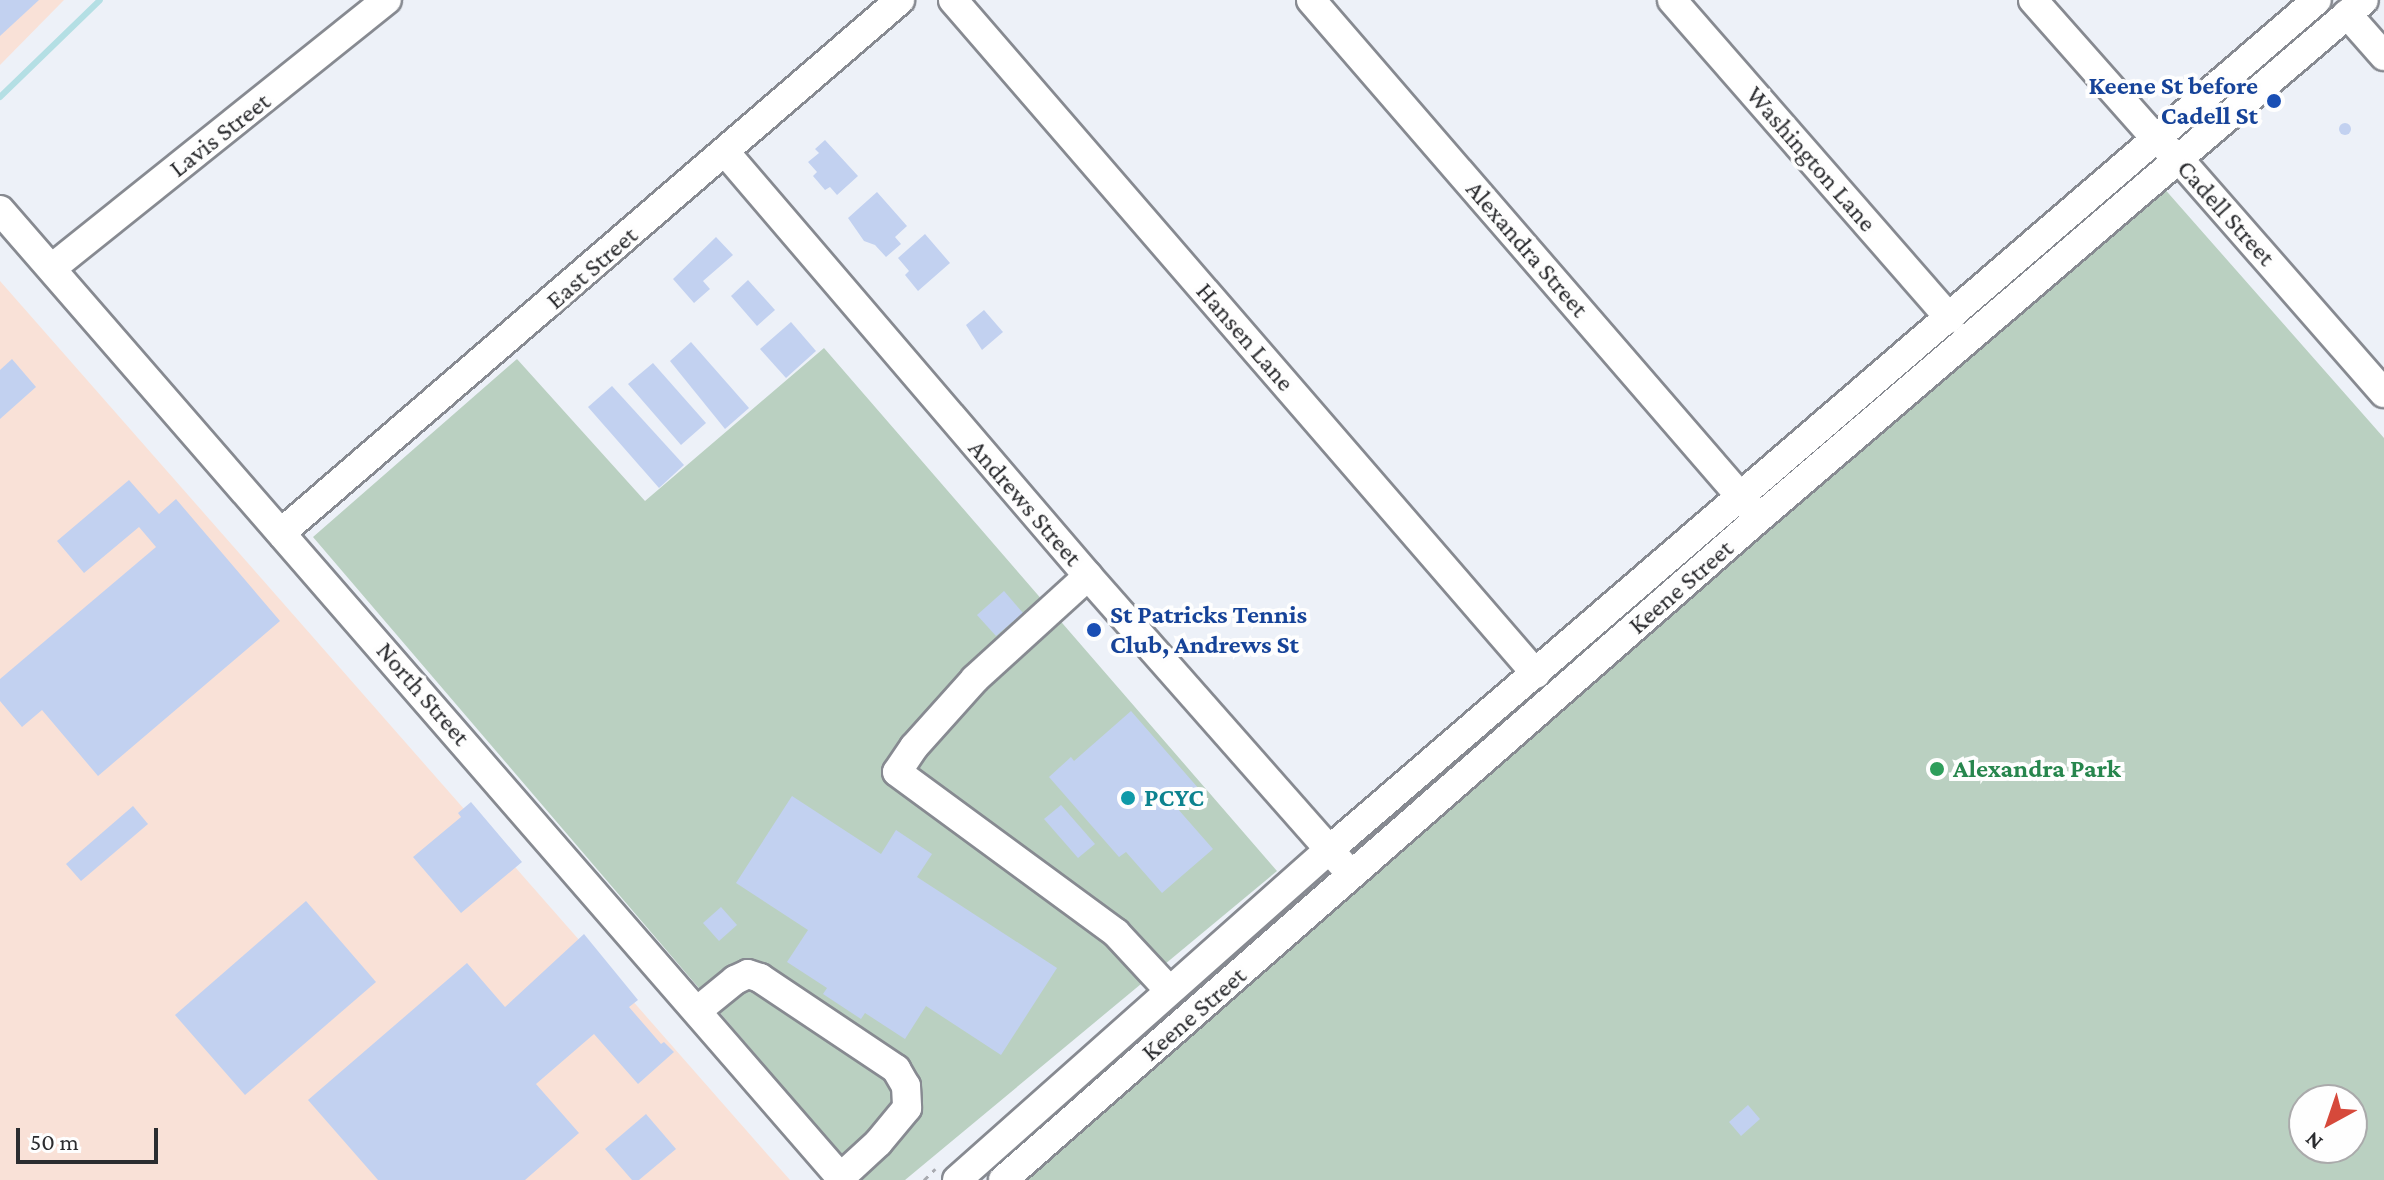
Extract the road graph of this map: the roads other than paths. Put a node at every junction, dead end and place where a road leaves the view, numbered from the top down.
1 (387, 0) edge
2 (900, 0) edge
3 (953, 0) edge
4 (1311, 0) edge
5 (1672, 0) edge
6 (2033, 0) edge
7 (2317, 0) edge
8 (2356, 7) edge
9 (2384, 56) edge
10 (2155, 138) junction
11 (726, 153) junction
12 (2179, 159) junction
13 (0, 210) edge
14 (52, 268) junction
15 (1950, 319) junction
16 (2384, 393) edge
17 (1750, 508) junction
18 (281, 533) junction
19 (1088, 576) junction
20 (1536, 674) junction
21 (1329, 850) junction
22 (1351, 875) junction
23 (1169, 990) junction
24 (697, 1011) junction
25 (842, 1178) edge
26 (957, 1180) edge
27 (1003, 1180) edge

1 - 14 street, Lavis Street
2 - 11 street, East Street
3 - 20 street, Hansen Lane
4 - 17 street, Alexandra Street
5 - 15 street, Washington Lane
6 - 10 street, Cadell Street
7 - 10 street, Keene Street
8 - 9 street
8 - 12 street, Keene Street
10 - 12 street, Cadell Street
10 - 15 street, Keene Street
11 - 18 street, East Street
11 - 19 street, Andrews Street
12 - 16 street, Cadell Street
12 - 17 street, Keene Street
13 - 14 street, North Street
14 - 18 street, North Street
15 - 17 street, Keene Street
17 - 20 street, Keene Street
17 - 22 street, Keene Street
18 - 24 street, North Street
19 - 21 street, Andrews Street
19 - 23 street
20 - 21 street, Keene Street
21 - 22 street, Andrews Street
21 - 23 street, Keene Street
22 - 27 street, Keene Street
23 - 26 street, Keene Street
24 - 25 street, North Street
24 - 25 street

